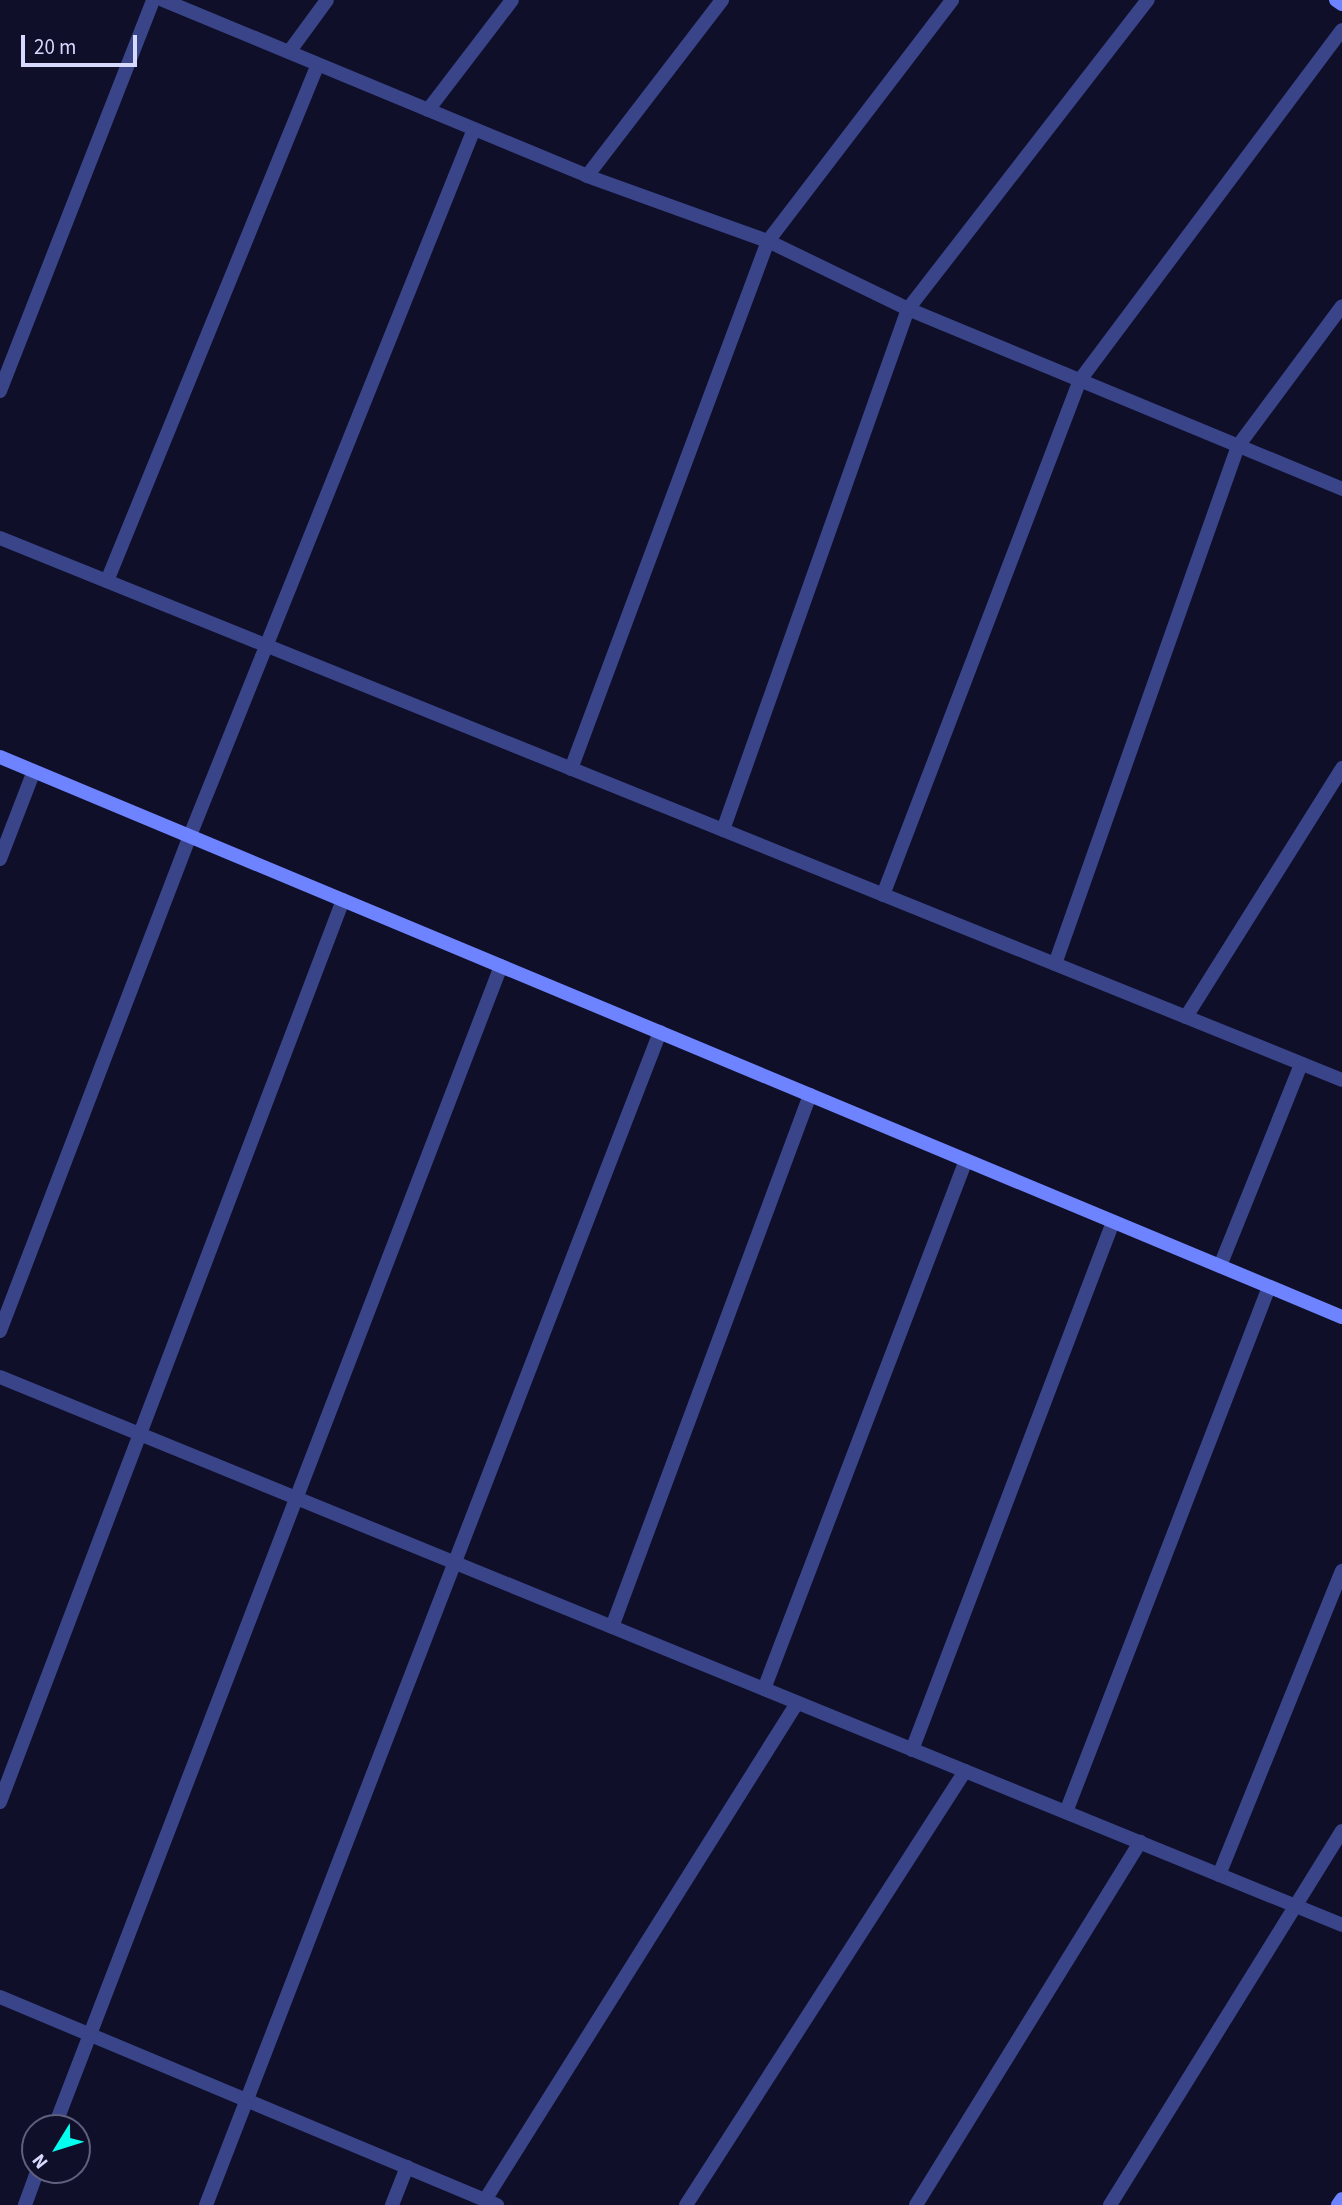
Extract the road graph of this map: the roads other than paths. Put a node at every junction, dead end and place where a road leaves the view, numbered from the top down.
1 (153, 0) edge
2 (163, 0) edge
3 (327, 0) edge
4 (512, 0) edge
5 (722, 0) edge
6 (951, 0) edge
7 (1148, 0) edge
8 (1336, 0) edge
9 (1342, 4) edge
10 (1342, 30) edge
11 (289, 52) junction
12 (318, 64) junction
13 (428, 110) junction
14 (474, 129) junction
15 (587, 176) junction
16 (768, 241) junction
17 (1342, 306) edge
18 (908, 309) junction
19 (1080, 380) junction
20 (0, 391) edge
21 (1238, 446) junction
22 (1342, 489) edge
23 (0, 538) edge
24 (107, 581) junction
25 (267, 646) junction
26 (0, 757) edge
27 (1342, 768) edge
28 (571, 769) junction
29 (34, 771) junction
30 (723, 830) junction
31 (189, 838) junction
32 (0, 859) edge
33 (883, 895) junction
34 (343, 900) junction
35 (1055, 964) junction
36 (501, 966) junction
37 (1186, 1017) junction
38 (660, 1032) junction
39 (1301, 1064) junction
40 (1342, 1080) edge
41 (810, 1095) junction
42 (966, 1160) junction
43 (1113, 1222) junction
44 (1220, 1266) junction
45 (1269, 1287) junction
46 (1342, 1317) edge
47 (0, 1331) edge
48 (0, 1377) edge
49 (139, 1434) junction
50 (297, 1498) junction
51 (454, 1563) junction
52 (1342, 1571) edge
53 (612, 1627) junction
54 (764, 1689) junction
55 (797, 1703) junction
56 (912, 1750) junction
57 (965, 1771) junction
58 (0, 1802) edge
59 (1066, 1812) junction
60 (1342, 1830) edge
61 (1140, 1842) junction
62 (1219, 1875) junction
63 (1295, 1906) junction
64 (1342, 1925) edge
65 (0, 1997) edge
66 (90, 2035) junction
67 (246, 2100) junction
68 (59, 2114) edge
69 (407, 2167) junction
70 (33, 2184) edge
71 (1342, 2199) edge
72 (491, 2202) edge
73 (25, 2205) edge
74 (206, 2205) edge
75 (392, 2205) edge
76 (686, 2205) edge
77 (916, 2205) edge
78 (1110, 2205) edge
79 (1338, 2205) edge

1 - 20 street
2 - 11 street
3 - 11 street
4 - 13 street
5 - 15 street
6 - 16 street
7 - 18 street
8 - 9 street
10 - 19 street
11 - 12 street
12 - 13 street
12 - 24 street
13 - 14 street
14 - 15 street
14 - 25 street
15 - 16 street
16 - 18 street
16 - 28 street
17 - 21 street
18 - 19 street
18 - 30 street
19 - 21 street
19 - 33 street
21 - 22 street
21 - 35 street
23 - 24 street
24 - 25 street
25 - 28 street
25 - 31 street
26 - 29 street
27 - 37 street
28 - 30 street
29 - 31 street
29 - 32 street
30 - 33 street
31 - 34 street
31 - 47 street
33 - 35 street
34 - 36 street
34 - 49 street
35 - 37 street
36 - 38 street
36 - 50 street
37 - 39 street
38 - 41 street
38 - 51 street
39 - 40 street
39 - 44 street
41 - 42 street
41 - 53 street
42 - 43 street
42 - 54 street
43 - 44 street
43 - 56 street
44 - 45 street
45 - 46 street
45 - 59 street
48 - 49 street
49 - 50 street
49 - 58 street
50 - 51 street
50 - 66 street
51 - 53 street
51 - 67 street
52 - 62 street
53 - 54 street
54 - 55 street
55 - 56 street
55 - 72 street
56 - 57 street
57 - 59 street
57 - 76 street
59 - 61 street
60 - 63 street
61 - 62 street
61 - 77 street
62 - 63 street
63 - 64 street
63 - 78 street
65 - 66 street
66 - 67 street
66 - 68 street
67 - 69 street
67 - 74 street
69 - 72 street
69 - 75 street
70 - 73 street
71 - 79 street

